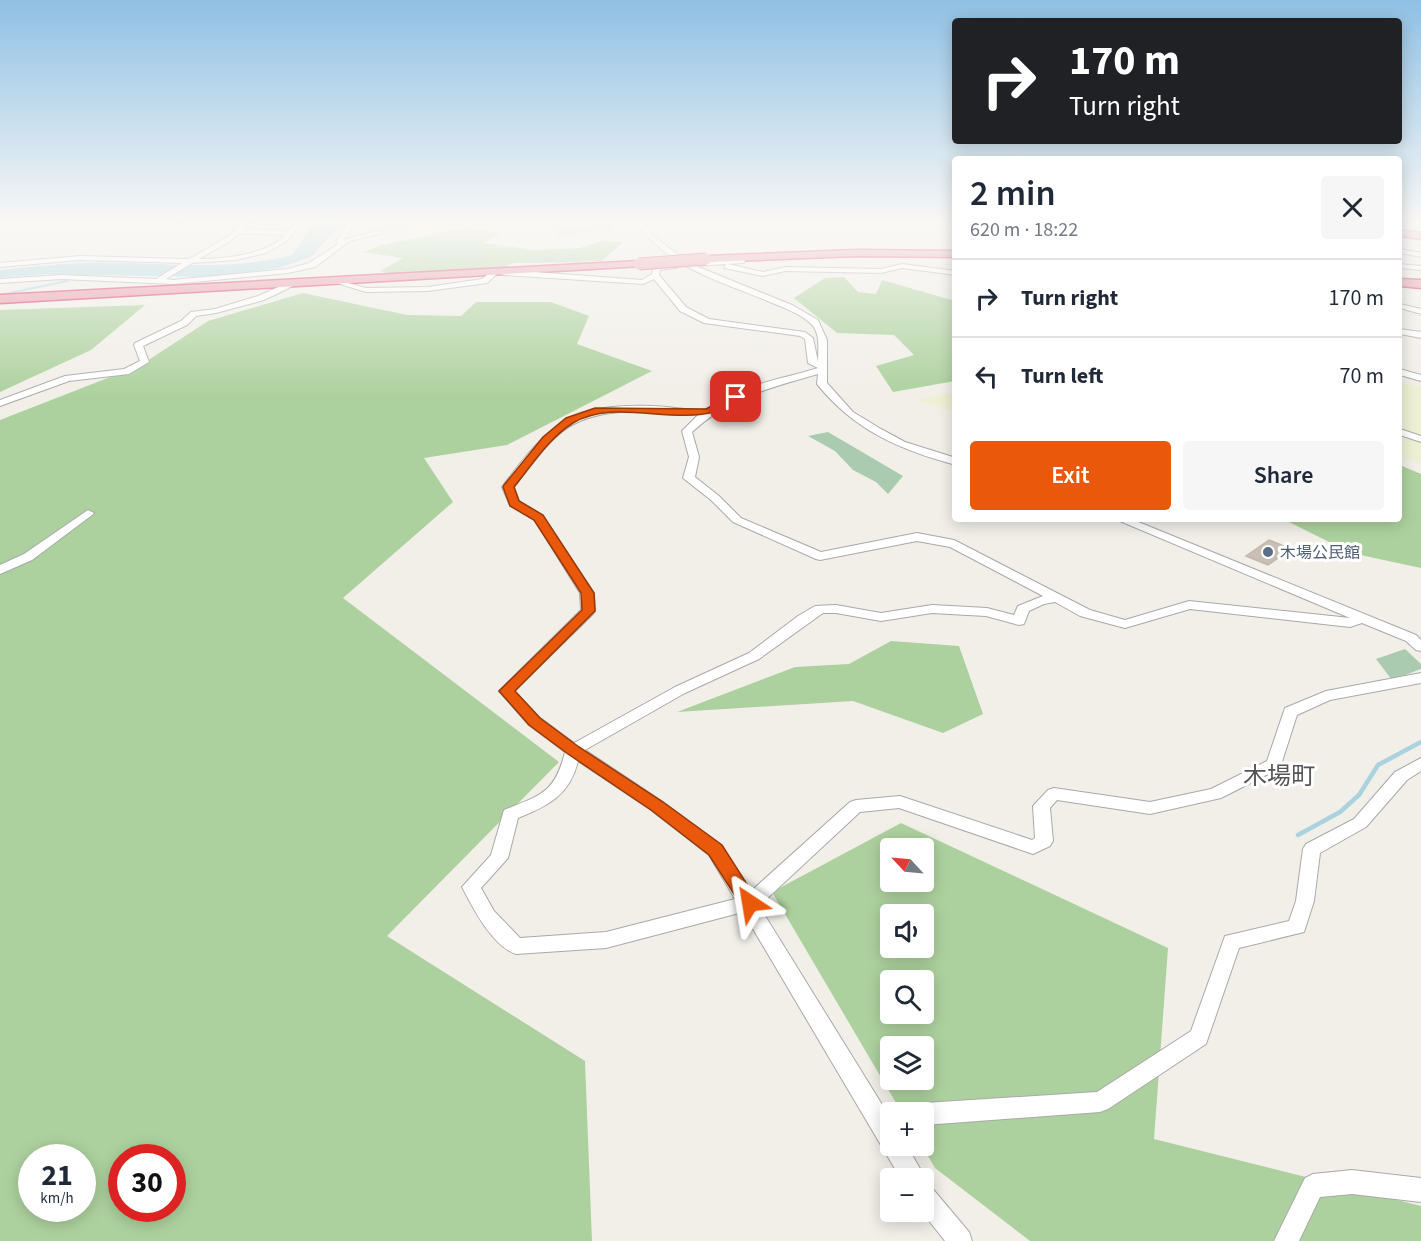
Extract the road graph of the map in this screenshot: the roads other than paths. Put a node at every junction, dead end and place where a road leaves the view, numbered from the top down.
1 (22, 280) edge
2 (156, 280) edge
3 (160, 280) edge
4 (352, 280) edge
5 (610, 280) edge
6 (646, 280) edge
7 (662, 280) edge
8 (725, 280) edge
9 (0, 281) edge
10 (320, 281) joint
11 (295, 283) junction
12 (1402, 283) edge
13 (1421, 284) edge
14 (0, 299) edge
15 (1402, 307) edge
16 (1421, 312) edge
17 (1402, 332) edge
18 (1421, 335) edge
19 (821, 368) junction
20 (1402, 373) edge
21 (1421, 378) edge
22 (0, 404) edge
23 (708, 412) junction
24 (1402, 433) edge
25 (1421, 439) edge
26 (952, 461) edge
27 (88, 513) dead end
28 (1130, 522) edge
29 (1152, 522) edge
30 (1161, 534) junction
31 (0, 570) edge
32 (1058, 598) junction
33 (1362, 618) junction
34 (1418, 641) edge
35 (1421, 678) edge
36 (573, 750) junction
37 (1421, 764) edge
38 (750, 903) junction
39 (880, 1111) edge
40 (934, 1113) edge
41 (1421, 1190) edge
42 (934, 1208) edge
43 (960, 1241) edge
44 (1286, 1241) edge

1 - 9 street
2 - 3 street
4 - 10 highway
5 - 6 street
7 - 19 street
8 - 19 street
10 - 11 highway
11 - 14 highway
11 - 22 street
12 - 13 highway
15 - 16 street
17 - 18 street
19 - 23 street
19 - 26 street
20 - 21 street
23 - 32 street
23 - 36 street
24 - 25 street
27 - 31 street
28 - 30 street
29 - 30 street
30 - 33 street
32 - 33 street
32 - 36 street
33 - 34 street
35 - 38 street
36 - 38 street
36 - 38 street
37 - 40 street
38 - 39 street
41 - 44 street
42 - 43 street

